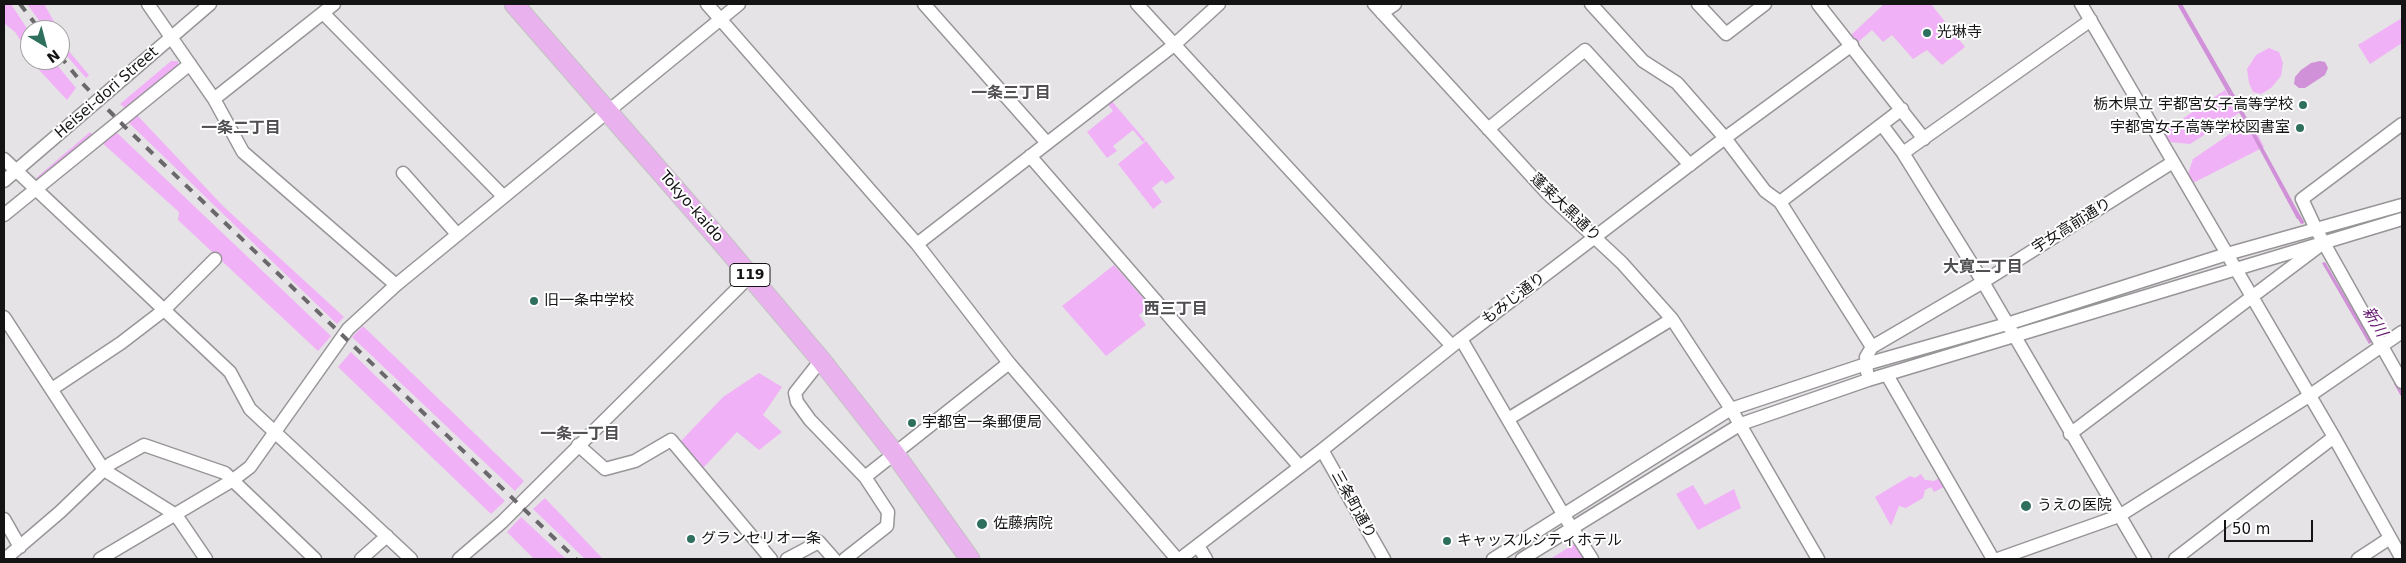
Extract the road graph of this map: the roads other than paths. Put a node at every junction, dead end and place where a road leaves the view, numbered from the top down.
1 (148, 4) edge
2 (210, 4) edge
3 (334, 4) edge
4 (514, 4) edge
5 (707, 4) edge
6 (739, 4) edge
7 (924, 4) edge
8 (1137, 4) edge
9 (1219, 4) edge
10 (1395, 4) edge
11 (1591, 4) edge
12 (1698, 4) edge
13 (1765, 4) edge
14 (1818, 4) edge
15 (2081, 4) edge
16 (1378, 8) edge
17 (323, 13) junction
18 (720, 19) junction
19 (2091, 20) junction
20 (172, 37) junction
21 (1174, 45) junction
22 (1852, 45) junction
23 (190, 64) junction
24 (214, 100) junction
25 (1902, 109) junction
26 (607, 111) junction
27 (2402, 124) edge
28 (1882, 126) junction
29 (1488, 129) junction
30 (1725, 138) junction
31 (1924, 139) junction
32 (1047, 143) junction
33 (1903, 153) junction
34 (1030, 156) junction
35 (4, 159) edge
36 (2173, 162) junction
37 (1690, 165) junction
38 (17, 170) junction
39 (403, 174) dead end
40 (4, 181) edge
41 (35, 190) junction
42 (503, 196) junction
43 (1780, 202) junction
44 (2402, 205) edge
45 (4, 215) edge
46 (2402, 219) edge
47 (2316, 229) junction
48 (458, 234) junction
49 (1596, 237) junction
50 (2324, 242) junction
51 (917, 244) junction
52 (2227, 254) junction
53 (215, 259) dead end
54 (2236, 270) junction
55 (750, 276) junction
56 (1983, 282) junction
57 (396, 285) junction
58 (2253, 298) junction
59 (164, 310) junction
60 (4, 317) edge
61 (1672, 319) junction
62 (2008, 324) junction
63 (2402, 332) edge
64 (2015, 337) junction
65 (1457, 343) junction
66 (1872, 347) junction
67 (2381, 348) junction
68 (821, 360) junction
69 (1009, 364) junction
70 (1866, 364) junction
71 (1887, 375) junction
72 (1868, 380) junction
73 (2402, 382) edge
74 (52, 389) junction
75 (2309, 396) junction
76 (1731, 409) junction
77 (1508, 419) junction
78 (1740, 424) junction
79 (274, 432) junction
80 (2070, 434) junction
81 (2334, 438) junction
82 (578, 445) junction
83 (1322, 450) junction
84 (895, 454) junction
85 (1300, 467) junction
86 (104, 470) junction
87 (865, 477) junction
88 (233, 480) junction
89 (1563, 514) junction
90 (176, 515) junction
91 (2119, 516) junction
92 (4, 519) edge
93 (1572, 526) junction
94 (388, 536) junction
95 (2390, 538) junction
96 (1198, 546) junction
97 (20, 547) junction
98 (5, 559) edge
99 (100, 559) edge
100 (206, 559) edge
101 (315, 559) edge
102 (362, 559) edge
103 (411, 559) edge
104 (459, 559) edge
105 (771, 559) edge
106 (787, 559) edge
107 (834, 559) edge
108 (845, 559) edge
109 (970, 559) edge
110 (1179, 559) edge
111 (1206, 559) edge
112 (1384, 559) edge
113 (1493, 559) edge
114 (1522, 559) edge
115 (1592, 559) edge
116 (1818, 559) edge
117 (1993, 559) edge
118 (1998, 559) edge
119 (2144, 559) edge
120 (2175, 559) edge
121 (2358, 559) edge
122 (2402, 559) edge

1 - 20 street
2 - 20 street, Heisei-dori Street
3 - 17 street
4 - 26 highway, Tokyo-kaido / 119
5 - 18 street
6 - 18 street
7 - 32 street
8 - 21 street
9 - 21 street
10 - 16 street
11 - 30 street
12 - 13 street
14 - 22 street
15 - 19 street
16 - 29 street, 蓬莱大黒通り
17 - 24 street
17 - 42 street
18 - 26 street
18 - 51 street
19 - 31 street
19 - 36 street
20 - 23 street
20 - 38 street, Heisei-dori Street
21 - 32 street
21 - 65 street
22 - 25 street
22 - 30 street, もみじ通り
23 - 24 street
23 - 41 street
24 - 57 street
25 - 28 street
25 - 31 street
26 - 42 street
26 - 55 highway, Tokyo-kaido / 119
27 - 47 street
28 - 33 street
28 - 43 street
29 - 37 street
29 - 49 street, 蓬莱大黒通り
30 - 37 street, もみじ通り
30 - 43 street
31 - 33 street
32 - 34 street
33 - 56 street
34 - 51 street
34 - 85 street
35 - 38 street
36 - 52 street
36 - 56 street, 宇女高前通り
37 - 49 street, もみじ通り
38 - 40 street, Heisei-dori Street
38 - 41 street
39 - 48 street
41 - 45 street
41 - 59 street
42 - 48 street
43 - 66 street
44 - 47 street
46 - 50 street
47 - 50 street
47 - 52 street
48 - 57 street
49 - 61 street, 蓬莱大黒通り
49 - 65 street, もみじ通り
50 - 54 street
50 - 58 street
50 - 67 street
51 - 69 street
52 - 54 street
52 - 62 street
53 - 59 street
54 - 58 street
54 - 64 street
55 - 68 highway, Tokyo-kaido / 119
55 - 82 street
56 - 62 street
56 - 66 street, 宇女高前通り
57 - 79 street
58 - 75 street
58 - 80 street
59 - 74 street
59 - 79 street
60 - 74 street
61 - 76 street, 蓬莱大黒通り
61 - 77 street
62 - 64 street
62 - 70 street
63 - 67 street
64 - 71 street
64 - 80 street
65 - 77 street
65 - 83 street, もみじ通り
66 - 70 street
67 - 73 street
67 - 75 street
68 - 84 highway, Tokyo-kaido / 119
68 - 87 street
69 - 84 street
69 - 110 street
70 - 72 street
70 - 76 street
71 - 72 street
71 - 117 street
72 - 78 street
74 - 86 street
75 - 81 street
75 - 91 street
76 - 78 street, 蓬莱大黒通り
76 - 89 street
77 - 89 street
78 - 93 street
78 - 116 street, 蓬莱大黒通り
79 - 88 street
79 - 94 street
80 - 91 street
81 - 95 street
81 - 120 street
82 - 104 street
82 - 105 street
83 - 85 street, もみじ通り
83 - 112 street, 三条町通り
84 - 87 street
84 - 109 highway, Tokyo-kaido / 119
85 - 96 street, もみじ通り
86 - 88 street
86 - 90 street
86 - 97 street
87 - 108 street
88 - 90 street
88 - 101 street
89 - 93 street
89 - 113 street
90 - 99 street
90 - 100 street
91 - 118 street
91 - 119 street
92 - 97 street
93 - 114 street
93 - 115 street
94 - 102 street
94 - 103 street
95 - 121 street
95 - 122 street
96 - 110 street, もみじ通り
96 - 111 street
97 - 98 street
106 - 107 street

